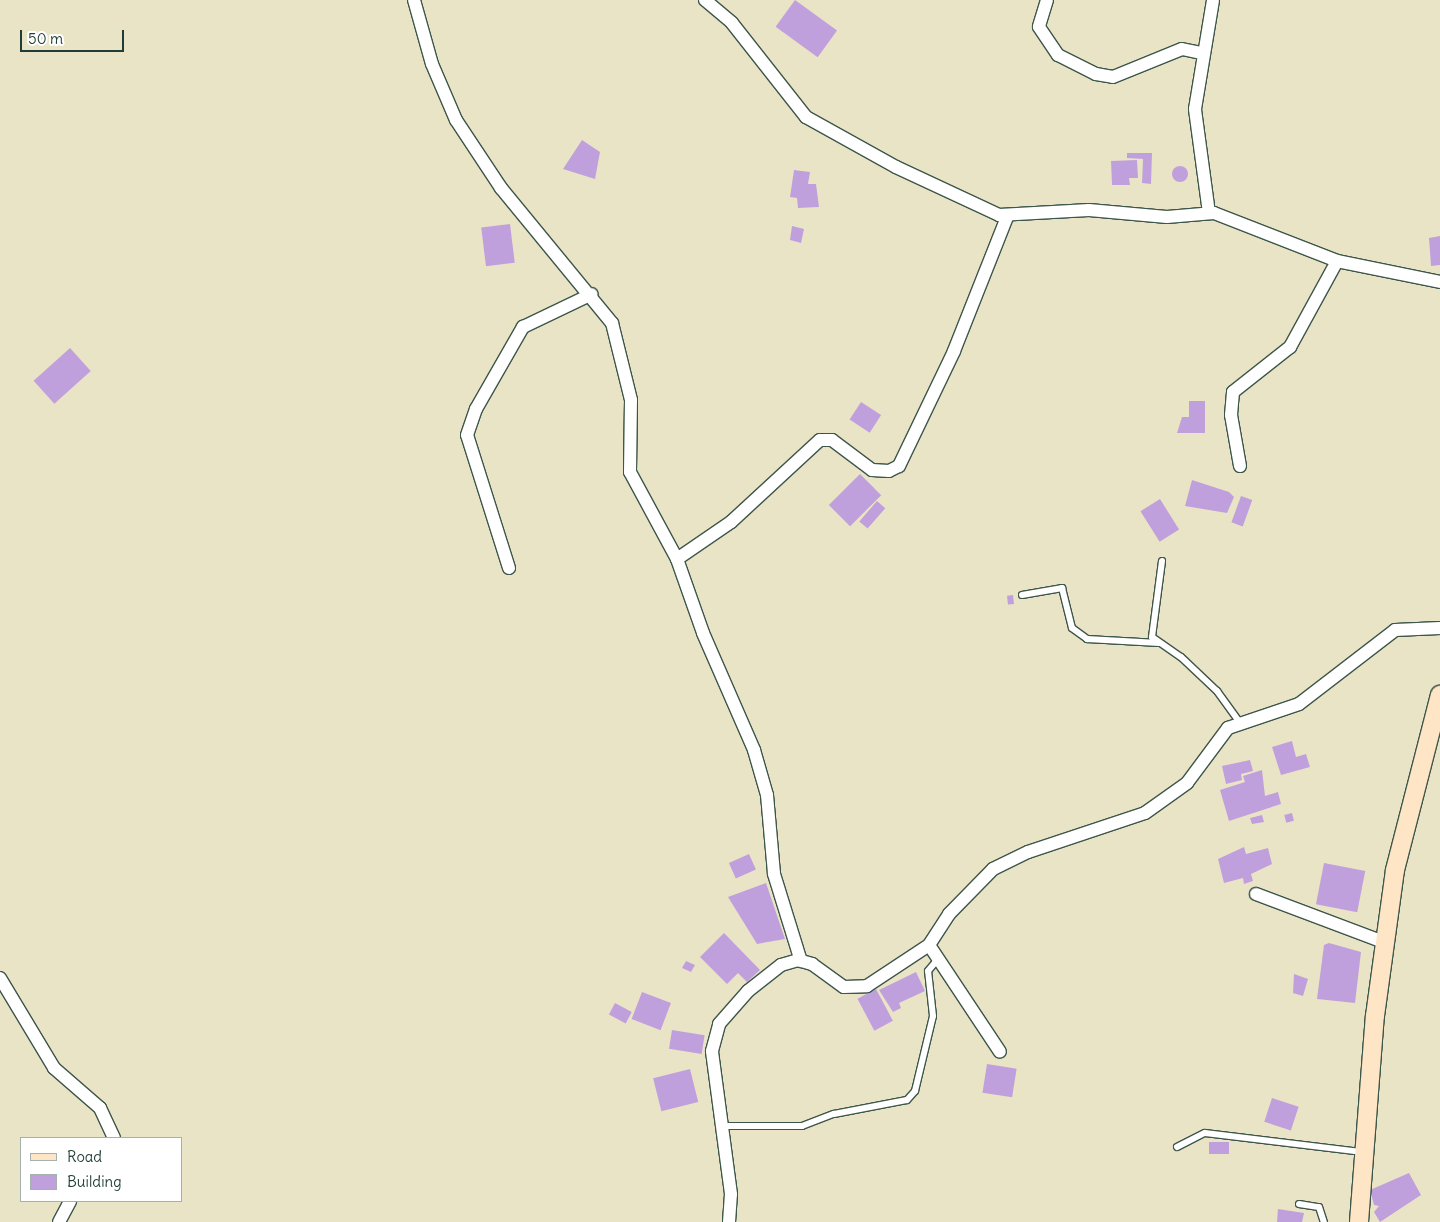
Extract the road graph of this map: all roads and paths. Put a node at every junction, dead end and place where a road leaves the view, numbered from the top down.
1 (414, 0) edge
2 (705, 0) edge
3 (1047, 0) edge
4 (1213, 0) edge
5 (1201, 53) junction
6 (1209, 213) junction
7 (1007, 217) junction
8 (1337, 261) junction
9 (1440, 282) edge
10 (592, 294) junction
11 (1240, 466) dead end
12 (677, 559) junction
13 (1162, 561) dead end
14 (509, 568) dead end
15 (1022, 595) dead end
16 (1440, 628) edge
17 (1160, 643) junction
18 (1440, 696) edge
19 (1240, 721) junction
20 (1256, 894) dead end
21 (1384, 942) junction
22 (928, 945) junction
23 (938, 959) junction
24 (801, 961) junction
25 (0, 978) edge
26 (1000, 1052) dead end
27 (721, 1126) junction
28 (114, 1137) edge
29 (1177, 1147) dead end
30 (1362, 1152) junction
31 (69, 1202) edge
32 (1299, 1204) dead end
33 (59, 1222) edge
34 (729, 1222) edge
35 (1324, 1222) edge
36 (1359, 1222) edge

1 - 10 street
2 - 7 street
3 - 5 street
4 - 5 street
5 - 6 street
6 - 7 street
6 - 8 street
7 - 12 street
8 - 9 street
8 - 11 street
10 - 12 street
10 - 14 street
12 - 24 street
13 - 17 lane
15 - 17 lane
16 - 19 street
17 - 19 lane
18 - 21 main road
19 - 22 street
20 - 21 street
21 - 30 main road
22 - 23 street
22 - 24 street
23 - 26 street
23 - 27 lane
24 - 27 street
25 - 28 street
27 - 34 street
29 - 30 lane
30 - 36 main road
31 - 33 street
32 - 35 lane

